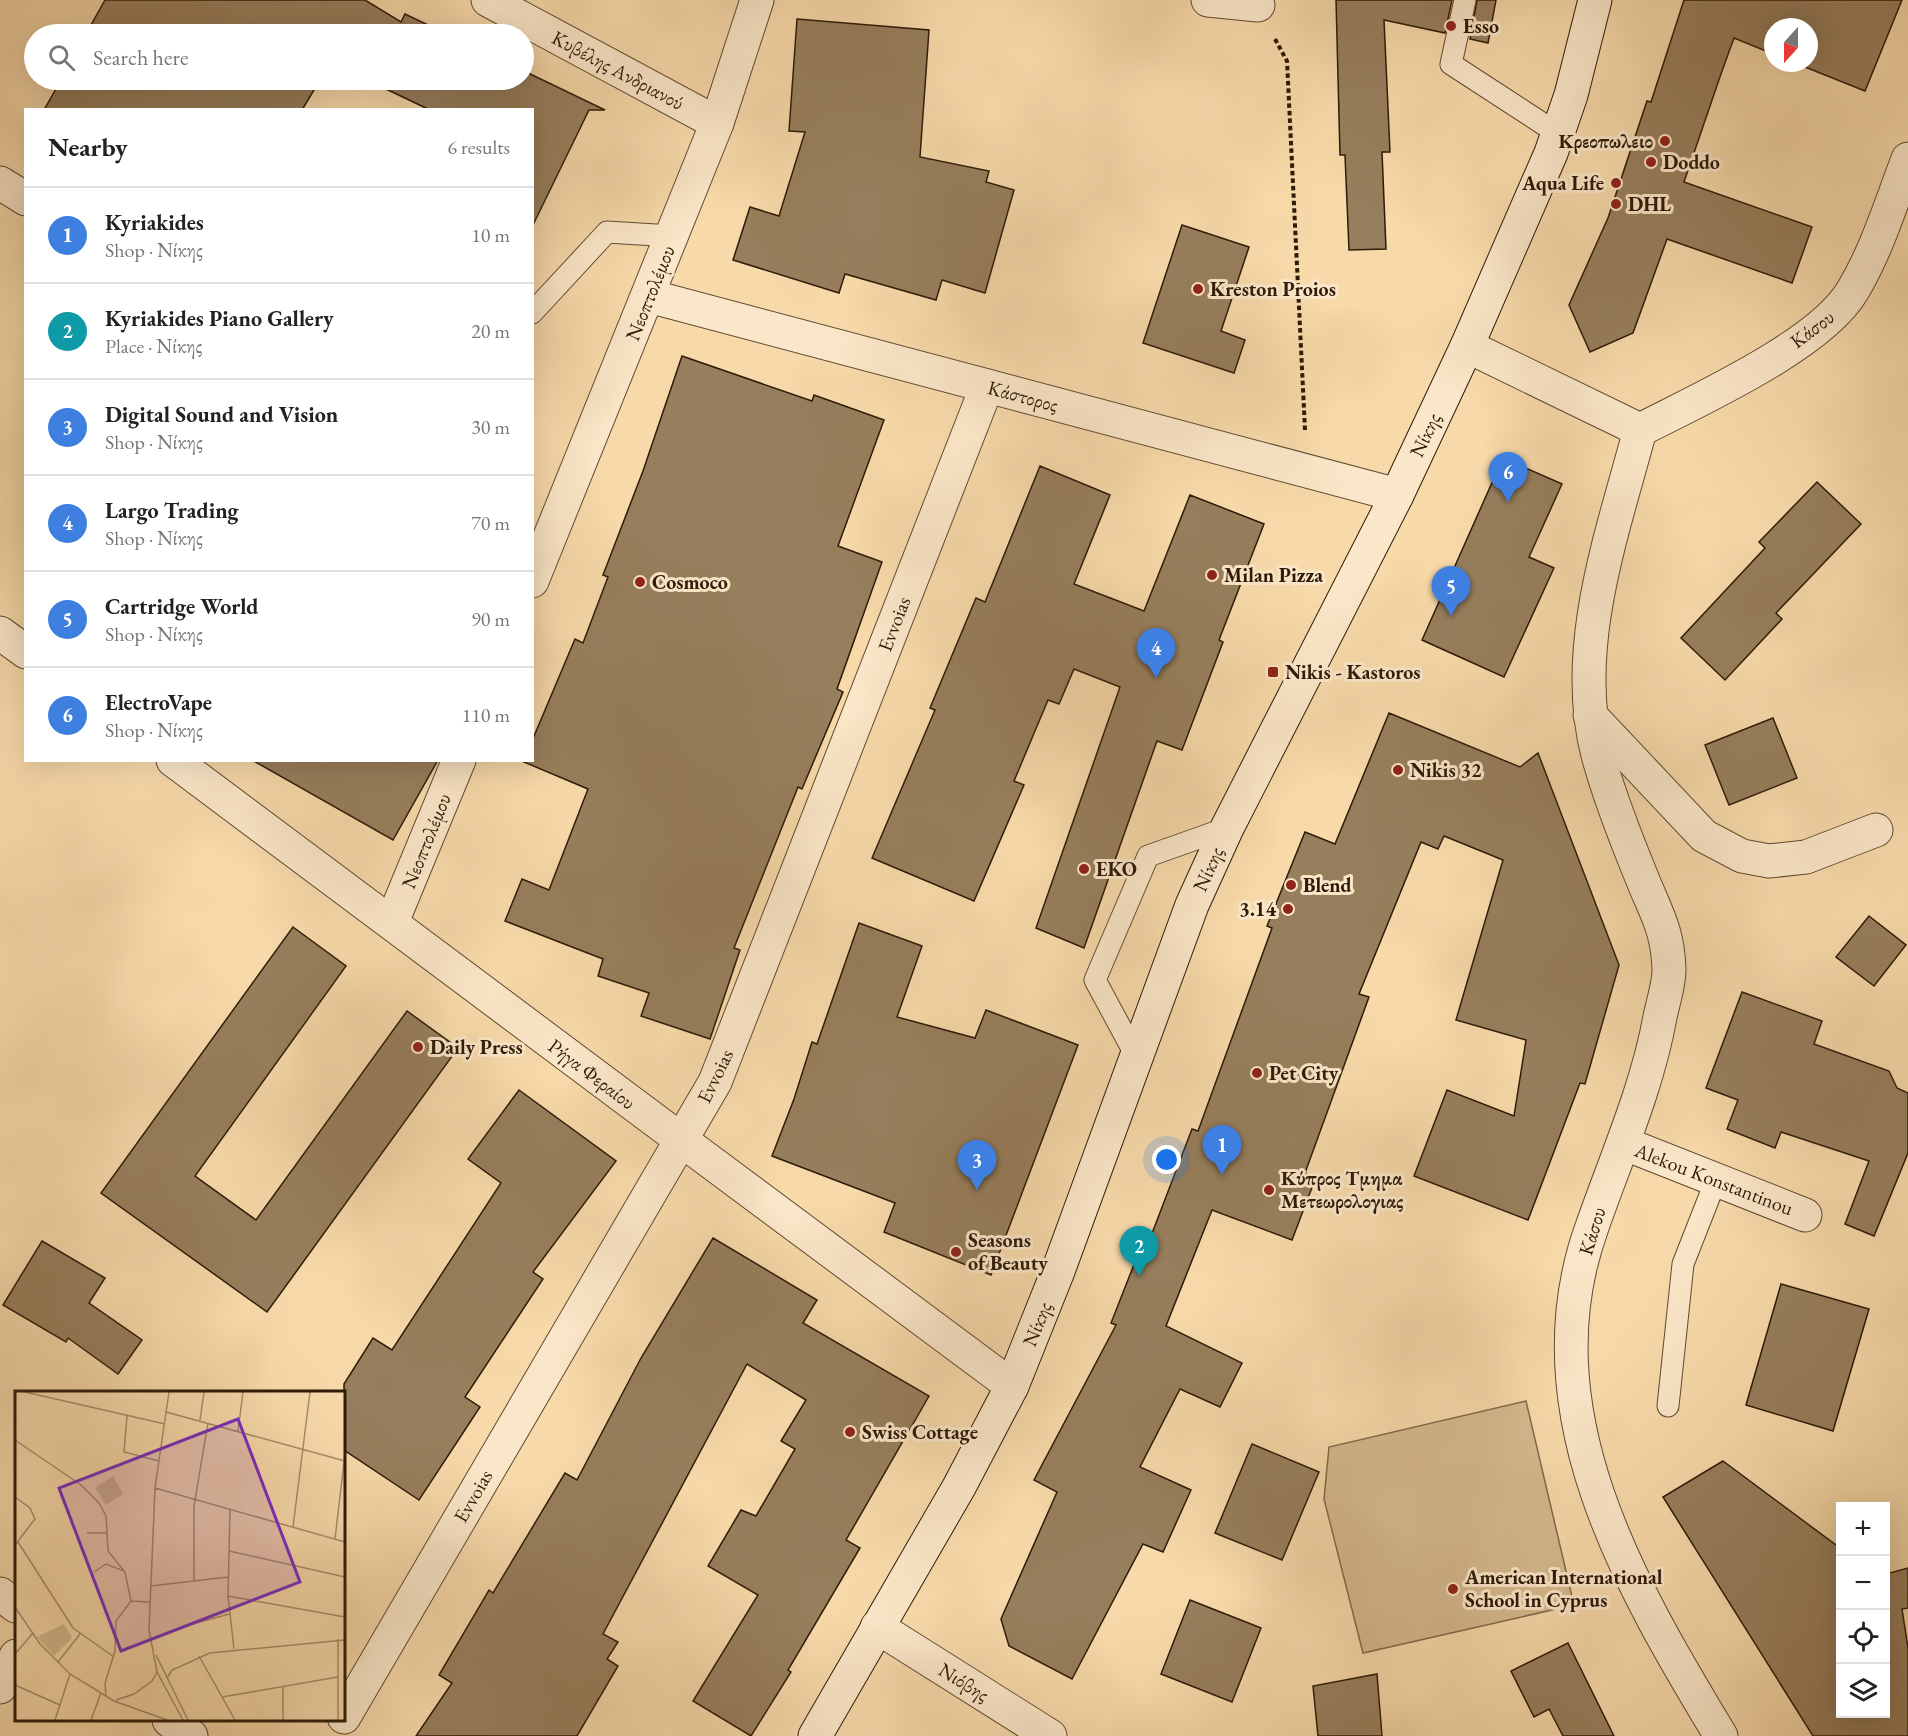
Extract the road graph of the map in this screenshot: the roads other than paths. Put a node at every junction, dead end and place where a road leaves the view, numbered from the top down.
1 (757, 0) edge
2 (1208, 0) edge
3 (1466, 0) edge
4 (1595, 0) edge
5 (492, 1) edge
6 (1258, 5) road end
7 (717, 123) junction
8 (1557, 133) junction
9 (1908, 159) edge
10 (0, 183) edge
11 (24, 198) edge
12 (672, 237) junction
13 (649, 296) junction
14 (534, 311) edge
15 (1467, 346) junction
16 (987, 386) junction
17 (1640, 430) junction
18 (1397, 495) junction
19 (541, 533) edge
20 (534, 570) edge
21 (0, 633) edge
22 (24, 651) edge
23 (1590, 715) junction
24 (176, 762) edge
25 (458, 762) edge
26 (1227, 828) junction
27 (1876, 830) dead end
28 (392, 922) junction
29 (1136, 1056) junction
30 (680, 1142) junction
31 (1623, 1143) junction
32 (1716, 1180) junction
33 (1805, 1215) dead end
34 (1012, 1386) junction
35 (1668, 1406) dead end
36 (0, 1594) edge
37 (15, 1605) edge
38 (878, 1627) junction
39 (15, 1658) edge
40 (0, 1687) edge
41 (345, 1715) edge
42 (172, 1721) edge
43 (341, 1721) edge
44 (191, 1736) edge
45 (332, 1736) edge
46 (816, 1736) edge
47 (1050, 1736) edge
48 (1721, 1736) edge

1 - 7 street, Νεοπτολέμου
2 - 6 street
3 - 8 lane
4 - 8 street, Νίκης
5 - 7 street, Κυβέλης Ανδριανού
7 - 12 street, Νεοπτολέμου
8 - 15 street, Νίκης
9 - 17 street, Κάσου
10 - 11 street
12 - 13 street, Νεοπτολέμου
12 - 14 lane
13 - 16 street, Κάστορος
13 - 19 street, Νεοπτολέμου
15 - 17 street
15 - 18 street, Νίκης
16 - 18 street, Κάστορος
16 - 30 street, Evvoias
17 - 23 street, Κάσου
18 - 26 street, Νίκης
19 - 20 street, Νεοπτολέμου
21 - 22 street
23 - 27 street
23 - 31 street, Κάσου
24 - 28 street, Ρήγα Φεραίου
25 - 28 street, Νεοπτολέμου
26 - 29 street, Νίκης
26 - 29 lane
28 - 30 street, Ρήγα Φεραίου
29 - 34 street, Νίκης
30 - 34 street, Ρήγα Φεραίου
30 - 41 street, Evvoias
31 - 32 street, Alekou Konstantinou
31 - 48 street, Κάσου
32 - 33 street, Alekou Konstantinou
32 - 35 lane
34 - 38 street, Νίκης
36 - 37 street
38 - 46 street, Νίκης
38 - 47 street, Νιόβης
39 - 40 street
42 - 44 street
43 - 45 street, Evvoias

